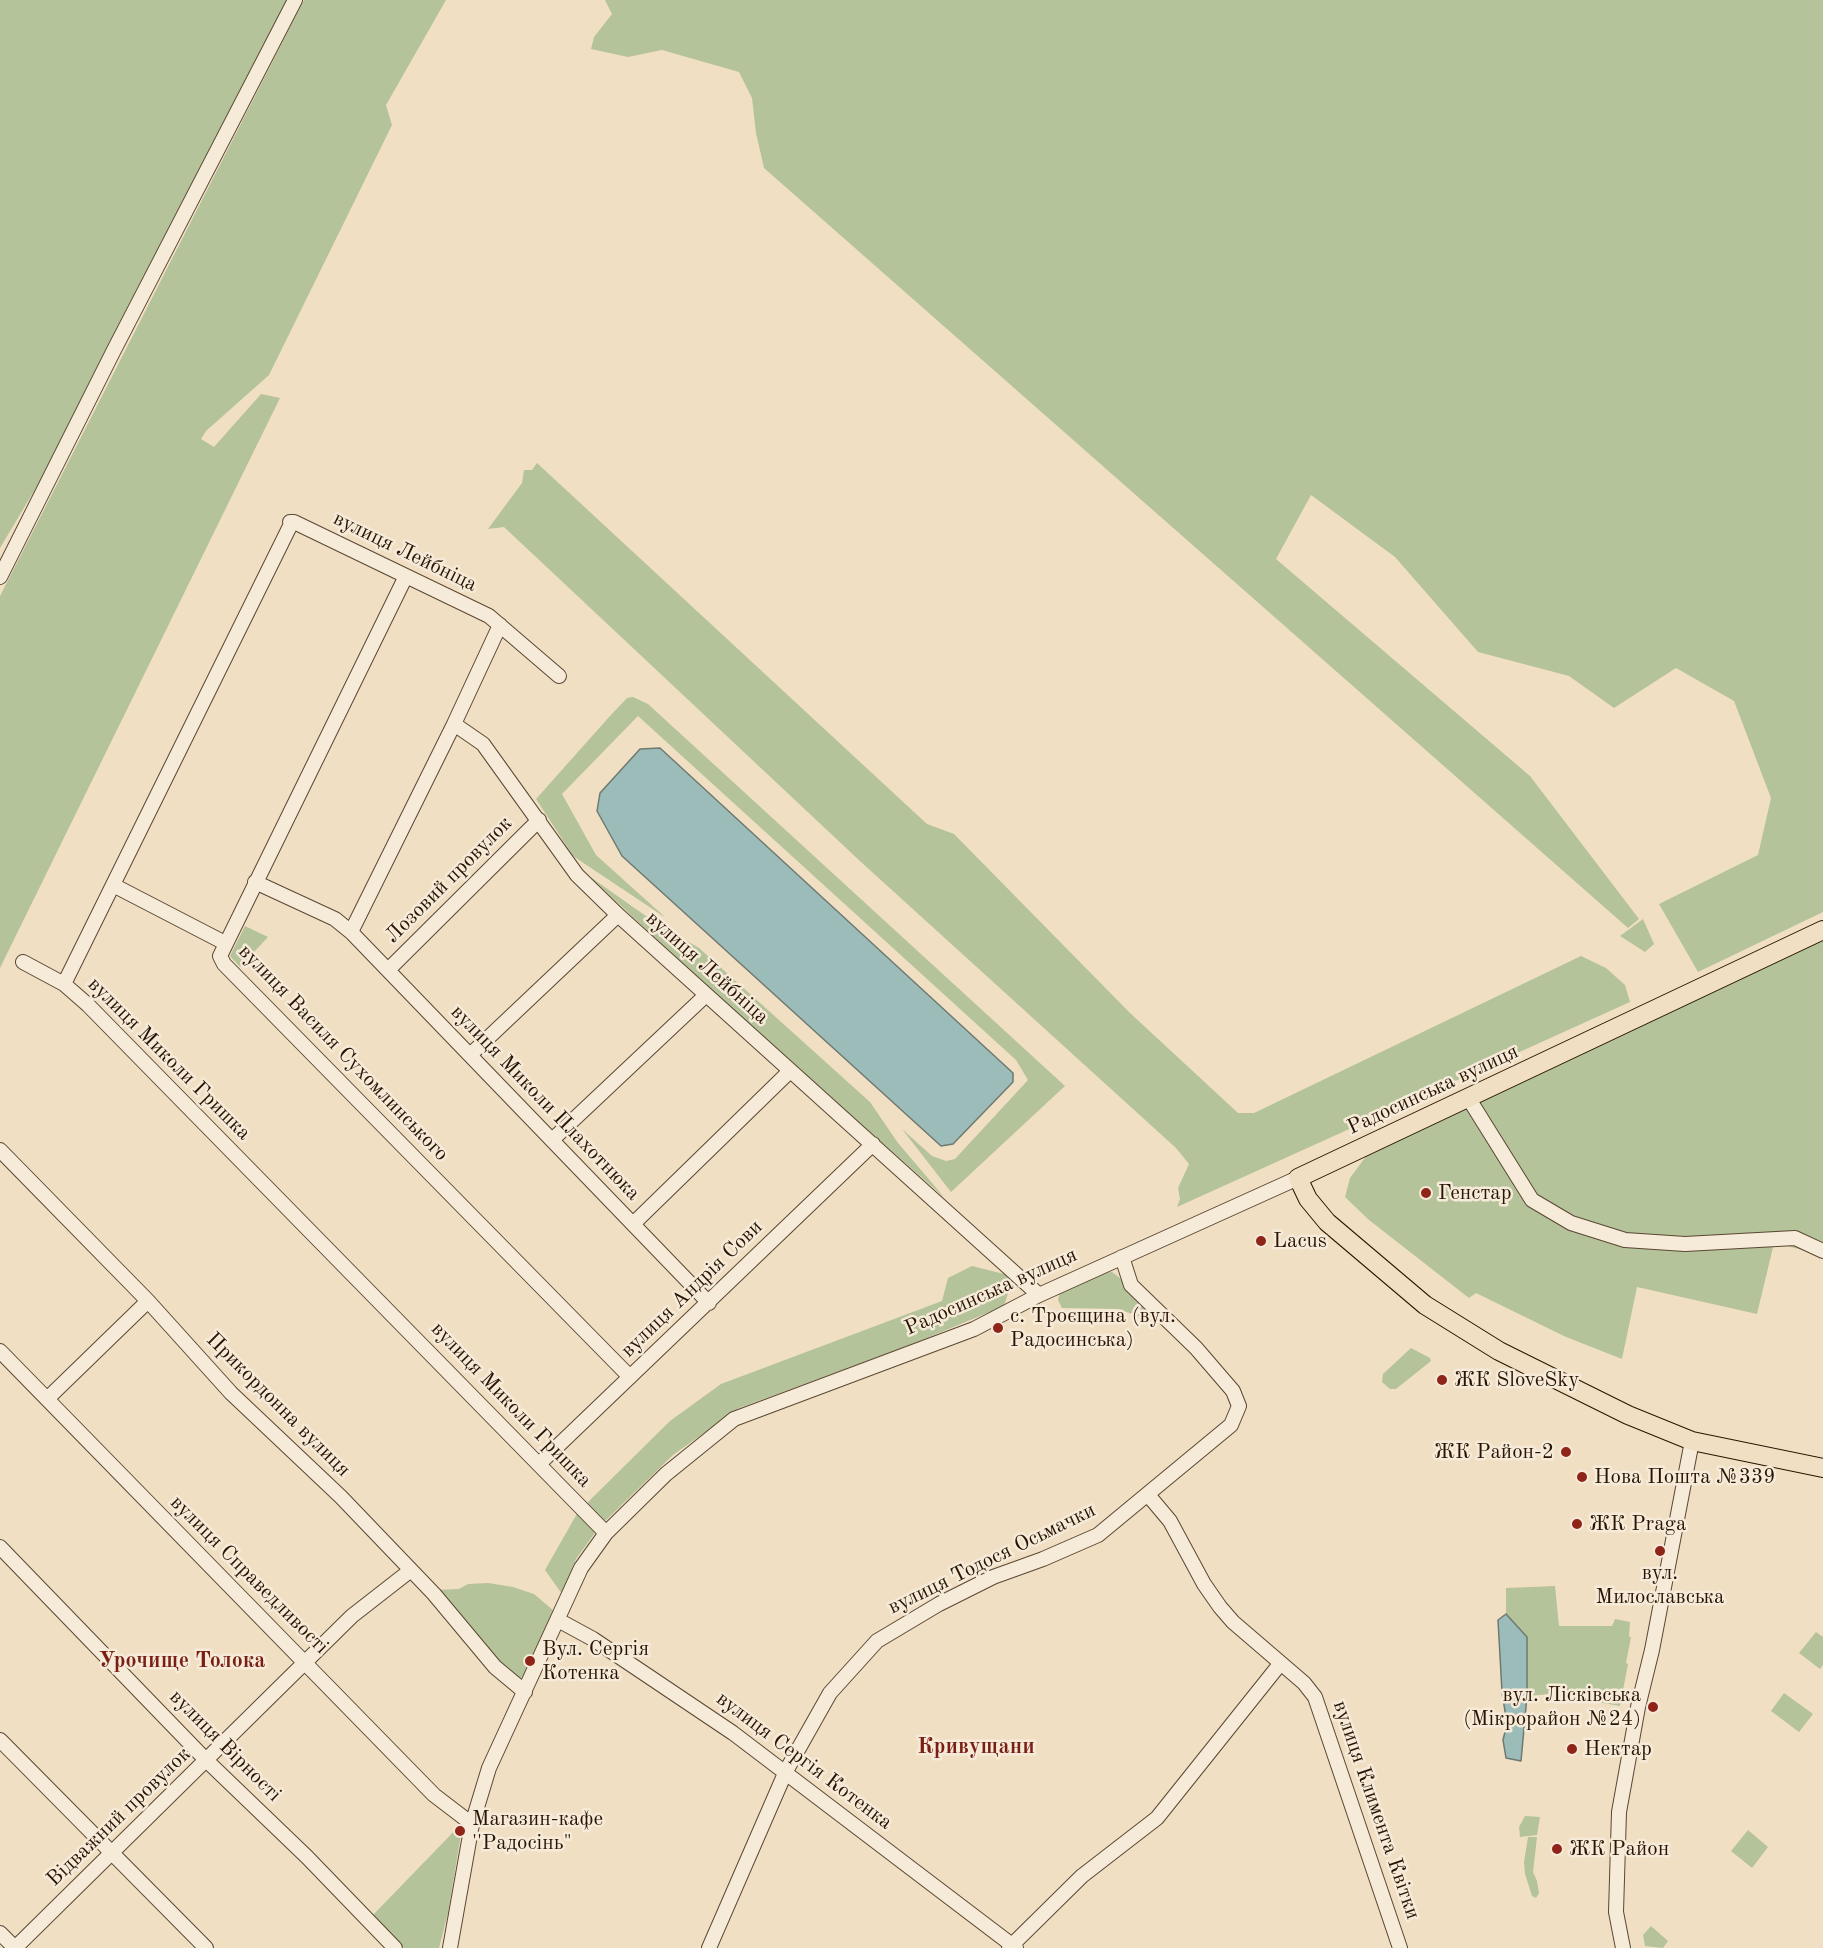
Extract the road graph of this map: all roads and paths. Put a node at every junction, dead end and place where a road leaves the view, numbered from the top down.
1 (295, 0) edge
2 (290, 522) joint
3 (406, 576) junction
4 (0, 577) edge
5 (500, 625) junction
6 (560, 676) dead end
7 (454, 724) junction
8 (539, 820) junction
9 (255, 882) junction
10 (112, 885) junction
11 (618, 915) junction
12 (1823, 930) edge
13 (351, 932) junction
14 (225, 943) junction
15 (23, 962) dead end
16 (388, 970) junction
17 (64, 984) junction
18 (705, 996) junction
19 (470, 1055) junction
20 (790, 1071) junction
21 (1468, 1099) junction
22 (552, 1140) junction
23 (873, 1144) junction
24 (0, 1150) edge
25 (1298, 1178) junction
26 (633, 1224) junction
27 (1823, 1251) edge
28 (1122, 1257) junction
29 (1040, 1295) junction
30 (147, 1301) junction
31 (709, 1303) junction
32 (0, 1351) edge
33 (630, 1377) junction
34 (47, 1399) junction
35 (1692, 1441) junction
36 (539, 1464) junction
37 (1823, 1468) edge
38 (1149, 1496) junction
39 (606, 1533) junction
40 (0, 1547) edge
41 (411, 1570) junction
42 (558, 1620) junction
43 (306, 1662) junction
44 (1280, 1664) junction
45 (525, 1692) junction
46 (0, 1740) edge
47 (206, 1760) junction
48 (786, 1772) junction
49 (472, 1824) junction
50 (113, 1852) junction
51 (0, 1933) edge
52 (1012, 1947) edge
53 (15, 1948) edge
54 (207, 1948) edge
55 (395, 1948) edge
56 (450, 1948) edge
57 (709, 1948) edge
58 (1400, 1948) edge
59 (1623, 1948) edge

1 - 4 street
2 - 3 street, вулиця Лейбніца
2 - 10 street, вулиця Миколи Гришка
3 - 5 street, вулиця Лейбніца
3 - 9 street, вулиця Василя Сухомлинського
5 - 6 street, вулиця Лейбніца
5 - 7 street
7 - 8 street, вулиця Лейбніца
7 - 13 street
8 - 11 street, вулиця Лейбніца
8 - 16 street, Лозовий провулок
9 - 13 street, вулиця Миколи Плахотнюка
9 - 14 street, вулиця Василя Сухомлинського
10 - 14 street
10 - 17 street, вулиця Миколи Гришка
11 - 18 street, вулиця Лейбніца
11 - 19 street
12 - 21 main road, Радосинська вулиця
13 - 16 street, вулиця Миколи Плахотнюка
14 - 33 street, вулиця Василя Сухомлинського
15 - 17 street
16 - 19 street, вулиця Миколи Плахотнюка
17 - 36 street, вулиця Миколи Гришка
18 - 20 street, вулиця Лейбніца
18 - 22 street
19 - 22 street, вулиця Миколи Плахотнюка
20 - 23 street, вулиця Лейбніца
20 - 26 street
21 - 25 main road, Радосинська вулиця
21 - 27 street
22 - 26 street, вулиця Миколи Плахотнюка
23 - 29 street, вулиця Лейбніца
23 - 31 street, вулиця Андрія Сови
24 - 30 street, Прикордонна вулиця
25 - 28 street, Радосинська вулиця
25 - 35 main road
26 - 31 street, вулиця Миколи Плахотнюка
28 - 29 street, Радосинська вулиця
28 - 38 street, вулиця Тодося Осьмачки
29 - 39 street, Радосинська вулиця
30 - 34 street
30 - 41 street, Прикордонна вулиця
31 - 33 street, вулиця Андрія Сови
32 - 34 street, вулиця Справедливості
33 - 36 street, вулиця Андрія Сови
34 - 43 street, вулиця Справедливості
35 - 37 main road
35 - 59 street
36 - 39 street, вулиця Миколи Гришка
38 - 44 street, вулиця Климента Квітки
38 - 48 street, вулиця Тодося Осьмачки
39 - 42 street, Радосинська вулиця
40 - 47 street, вулиця Вірності
41 - 43 street, Відважний провулок
41 - 45 street, Прикордонна вулиця
42 - 45 street, Радосинська вулиця
42 - 48 street, вулиця Сергія Котенка
43 - 47 street, Відважний провулок
43 - 49 street, вулиця Справедливості
44 - 52 street
44 - 58 street, вулиця Климента Квітки
45 - 49 street, Радосинська вулиця
46 - 50 street
47 - 50 street, Відважний провулок
47 - 55 street, вулиця Вірності
48 - 52 street, вулиця Сергія Котенка
48 - 57 street, вулиця Тодося Осьмачки
49 - 56 street, Радосинська вулиця
50 - 53 street, Відважний провулок
50 - 54 street
51 - 53 street

